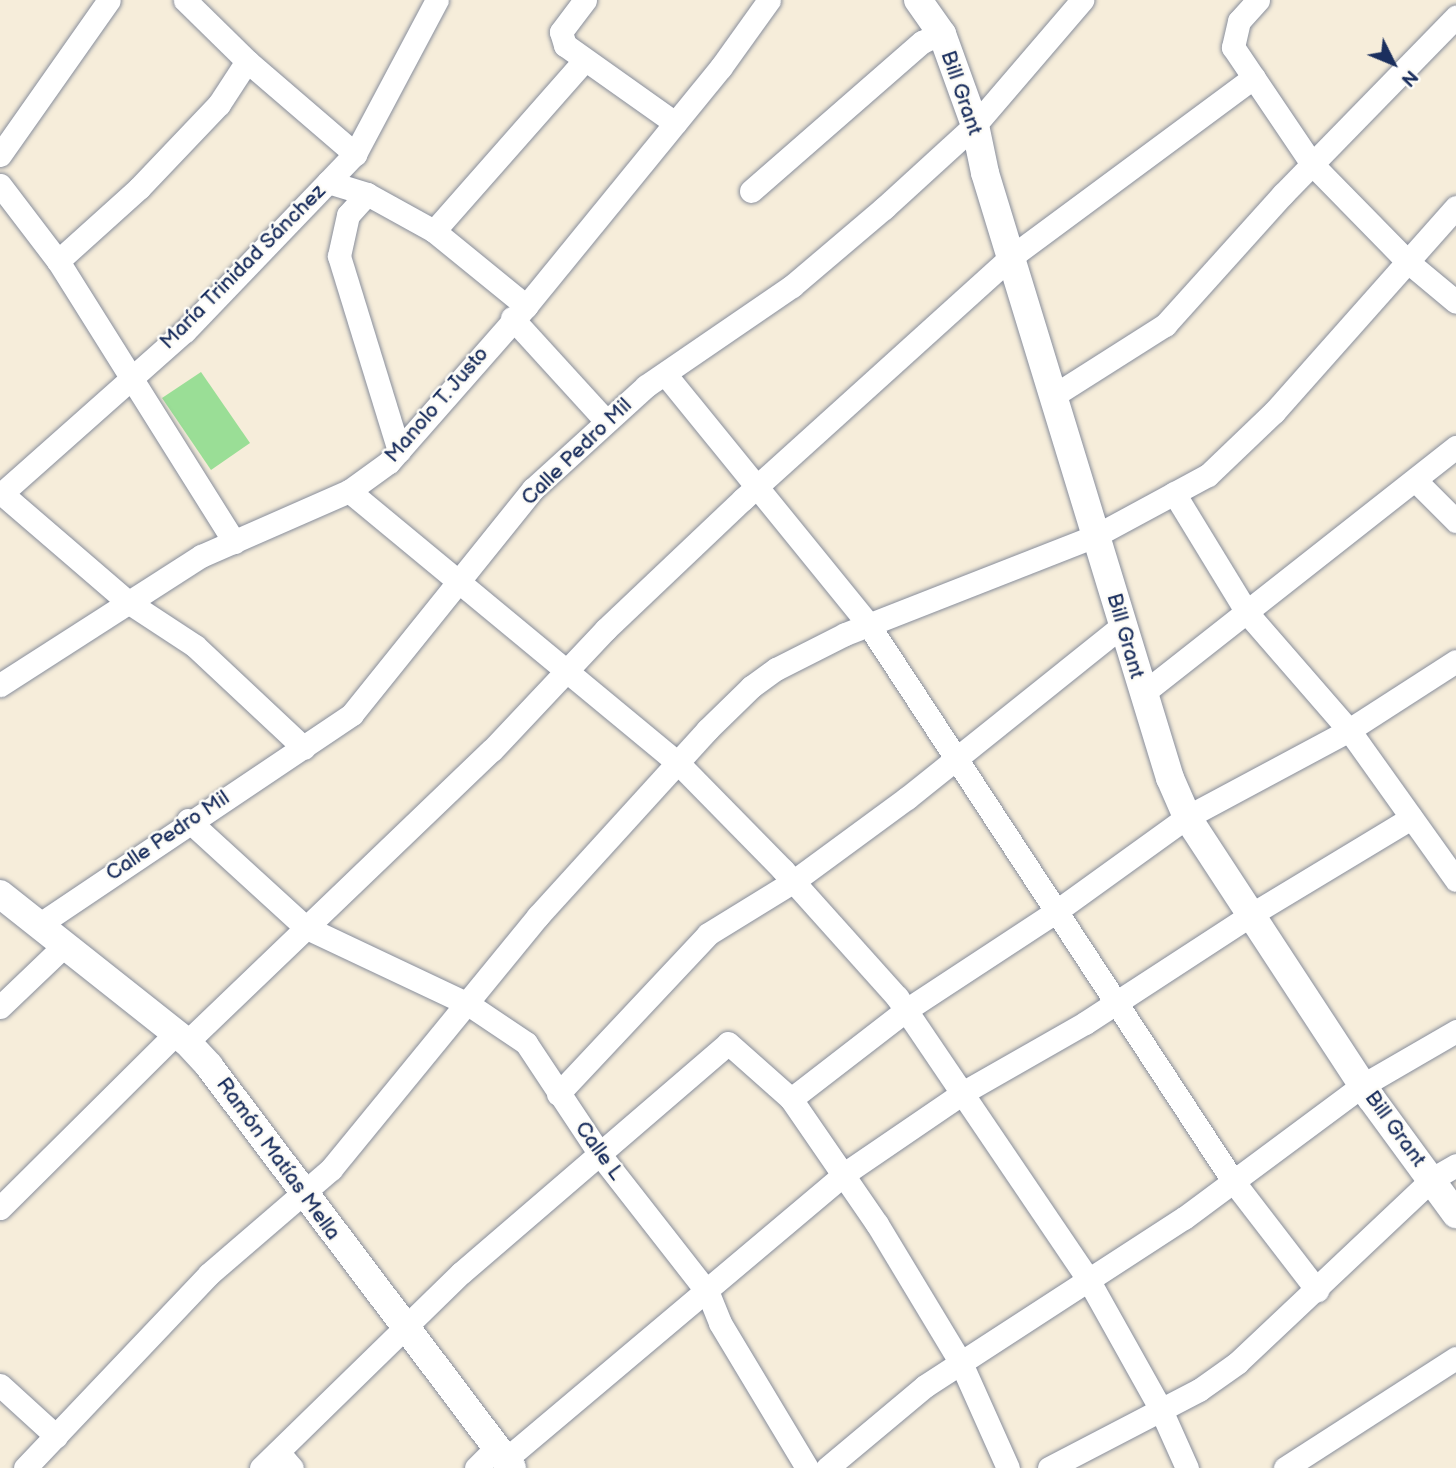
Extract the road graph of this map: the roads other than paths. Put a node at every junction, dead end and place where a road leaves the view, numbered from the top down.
1 (109, 0) edge
2 (185, 0) edge
3 (437, 0) edge
4 (584, 0) edge
5 (769, 0) edge
6 (918, 0) edge
7 (1082, 0) edge
8 (1258, 0) edge
9 (1456, 17) edge
10 (941, 33) junction
11 (585, 60) junction
12 (247, 61) junction
13 (1254, 78) junction
14 (674, 123) junction
15 (975, 125) junction
16 (355, 154) junction
17 (0, 156) edge
18 (1312, 164) junction
19 (328, 182) junction
20 (0, 186) edge
21 (751, 191) dead end
22 (367, 194) junction
23 (1456, 207) edge
24 (434, 232) junction
25 (1011, 257) junction
26 (58, 261) junction
27 (1408, 262) junction
28 (1456, 302) edge
29 (519, 312) junction
30 (665, 374) junction
31 (130, 376) junction
32 (1053, 396) junction
33 (605, 420) junction
34 (1456, 447) edge
35 (399, 451) junction
36 (1415, 480) junction
37 (757, 488) junction
38 (349, 491) junction
39 (1174, 493) junction
40 (0, 494) edge
41 (1456, 521) edge
42 (1095, 536) junction
43 (234, 542) junction
44 (460, 582) junction
45 (128, 602) junction
46 (1248, 614) junction
47 (868, 624) junction
48 (1122, 625) junction
49 (1456, 661) edge
50 (568, 672) junction
51 (0, 685) edge
52 (1142, 694) junction
53 (1349, 730) junction
54 (304, 748) junction
55 (957, 757) junction
56 (678, 763) junction
57 (1187, 817) junction
58 (1411, 818) junction
59 (188, 820) junction
60 (1449, 856) edge
61 (1456, 880) edge
62 (794, 881) junction
63 (0, 894) edge
64 (1058, 910) junction
65 (1252, 914) junction
66 (40, 924) junction
67 (305, 927) junction
68 (66, 944) junction
69 (1118, 1001) junction
70 (468, 1004) junction
71 (0, 1007) edge
72 (906, 1010) junction
73 (1456, 1031) edge
74 (181, 1037) junction
75 (1363, 1085) junction
76 (964, 1092) junction
77 (558, 1094) junction
78 (791, 1099) junction
79 (601, 1156) junction
80 (1444, 1172) edge
81 (844, 1174) junction
82 (1233, 1181) junction
83 (301, 1193) junction
84 (0, 1208) edge
85 (1456, 1214) edge
86 (1089, 1281) junction
87 (1317, 1290) junction
88 (708, 1293) junction
89 (403, 1326) junction
90 (1456, 1358) edge
91 (961, 1363) junction
92 (0, 1385) edge
93 (1161, 1410) junction
94 (56, 1436) junction
95 (505, 1458) edge
96 (285, 1460) edge
97 (24, 1468) edge
98 (261, 1468) edge
99 (476, 1468) edge
100 (807, 1468) edge
101 (827, 1468) edge
102 (1008, 1468) edge
103 (1049, 1468) edge
104 (1187, 1468) edge
105 (1285, 1468) edge

1 - 17 street
2 - 12 street
3 - 16 street, María Trinidad Sánchez
4 - 11 street
5 - 14 street, Manolo T. Justo
6 - 10 street, Bill Grant
7 - 15 street, Calle Pedro Mil
8 - 13 street
9 - 18 street
10 - 15 street, Bill Grant
10 - 21 street
11 - 14 street
11 - 24 street
12 - 16 street
12 - 26 street
13 - 18 street
13 - 25 street
14 - 29 street, Manolo T. Justo
15 - 25 street, Bill Grant
15 - 30 street, Calle Pedro Mil
16 - 19 street, María Trinidad Sánchez
18 - 27 street
18 - 32 street
19 - 22 street
19 - 31 street, María Trinidad Sánchez
20 - 26 street
22 - 24 street
22 - 35 street
23 - 27 street
24 - 29 street
25 - 32 street, Bill Grant
25 - 37 street
26 - 31 street
27 - 28 street
27 - 39 street
29 - 33 street
29 - 35 street, Manolo T. Justo
30 - 33 street, Calle Pedro Mil
30 - 37 street
31 - 40 street, María Trinidad Sánchez
31 - 43 street
32 - 42 street, Bill Grant
33 - 44 street, Calle Pedro Mil
34 - 36 street
35 - 38 street, Manolo T. Justo
36 - 41 street
36 - 46 street
37 - 47 street
37 - 50 street
38 - 43 street, Manolo T. Justo
38 - 44 street
39 - 42 street
39 - 46 street
40 - 45 street
42 - 47 street
42 - 48 street, Bill Grant
43 - 45 street, Manolo T. Justo
44 - 50 street
44 - 54 street, Calle Pedro Mil
45 - 51 street, Manolo T. Justo
45 - 54 street
46 - 52 street
46 - 53 street
47 - 55 street
47 - 56 street
48 - 52 street, Bill Grant
48 - 55 street
49 - 53 street
50 - 56 street
50 - 67 street
52 - 57 street, Bill Grant
53 - 57 street
53 - 58 street
54 - 59 street, Calle Pedro Mil
55 - 62 street
55 - 64 street
56 - 62 street
56 - 70 street
57 - 64 street
57 - 65 street, Bill Grant
58 - 60 street
58 - 65 street
59 - 66 street, Calle Pedro Mil
59 - 67 street, Calle L
60 - 61 street
62 - 72 street
62 - 77 street
63 - 66 street, Ramón Matías Mella
64 - 69 street
64 - 72 street
65 - 69 street
65 - 75 street, Bill Grant
66 - 68 street, Ramón Matías Mella
67 - 70 street, Calle L
67 - 74 street
68 - 71 street
68 - 74 street, Ramón Matías Mella
69 - 76 street
69 - 82 street
70 - 77 street, Calle L
70 - 83 street
72 - 76 street
72 - 78 street
73 - 75 street
74 - 83 street, Ramón Matías Mella
74 - 84 street
75 - 80 street, Bill Grant
75 - 82 street
76 - 81 street
76 - 86 street
77 - 79 street, Calle L
78 - 79 street
78 - 81 street
79 - 88 street, Calle L
79 - 89 street
80 - 85 street, Bill Grant
80 - 87 street
81 - 88 street
81 - 91 street
82 - 86 street
82 - 87 street
83 - 89 street, Ramón Matías Mella
83 - 94 street
86 - 91 street
86 - 93 street
87 - 93 street
88 - 95 street
88 - 100 street, Calle L
89 - 95 street, Ramón Matías Mella
89 - 96 street
90 - 105 street
91 - 101 street
91 - 102 street
92 - 94 street
93 - 103 street
93 - 104 street
94 - 97 street
95 - 99 street
96 - 98 street

